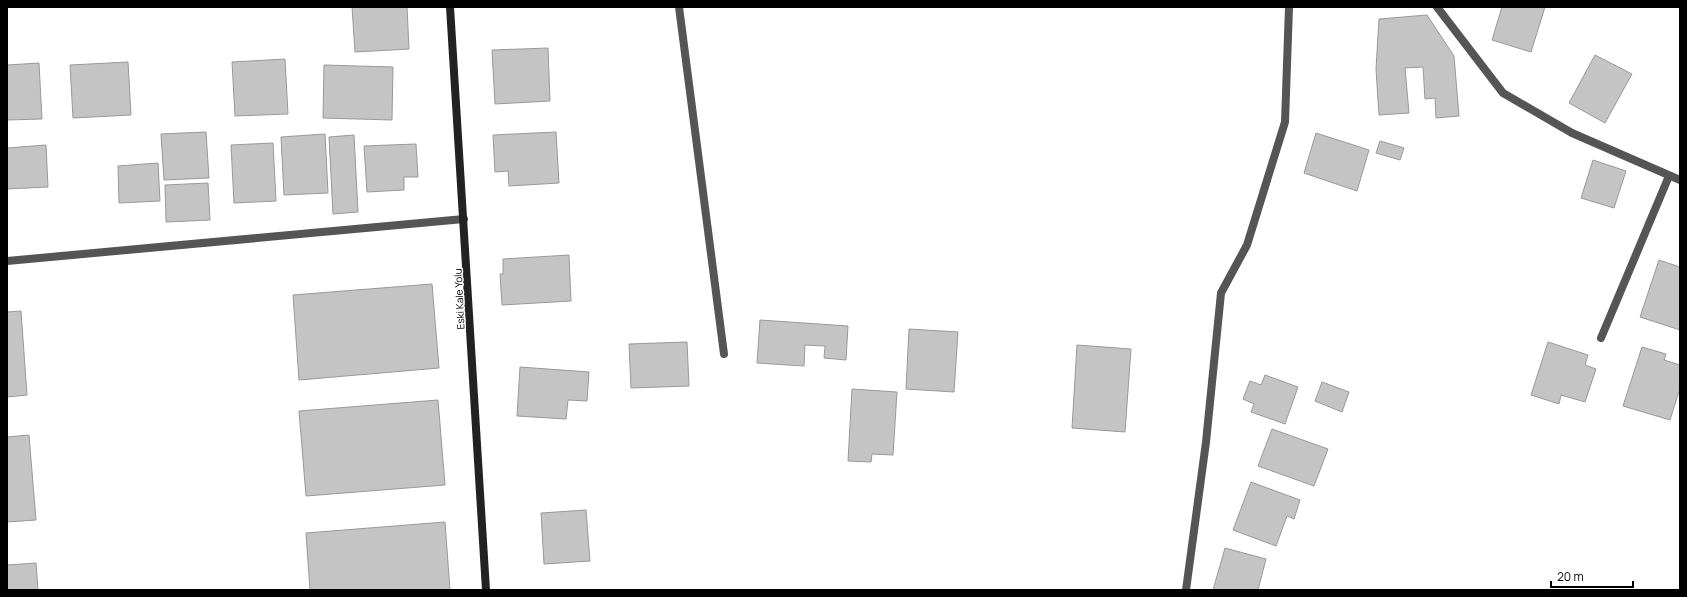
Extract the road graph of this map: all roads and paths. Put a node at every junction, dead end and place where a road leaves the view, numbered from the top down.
1 (450, 7) edge
2 (679, 7) edge
3 (1289, 7) edge
4 (1437, 7) edge
5 (1669, 176) junction
6 (1680, 180) edge
7 (464, 219) junction
8 (7, 261) edge
9 (1601, 338) dead end
10 (724, 354) dead end
11 (486, 590) edge
12 (1186, 590) edge

1 - 7 street, Eski Kale Yolu
2 - 10 street
3 - 12 street
4 - 5 street
5 - 6 street
5 - 9 street
7 - 8 street
7 - 11 street, Eski Kale Yolu

